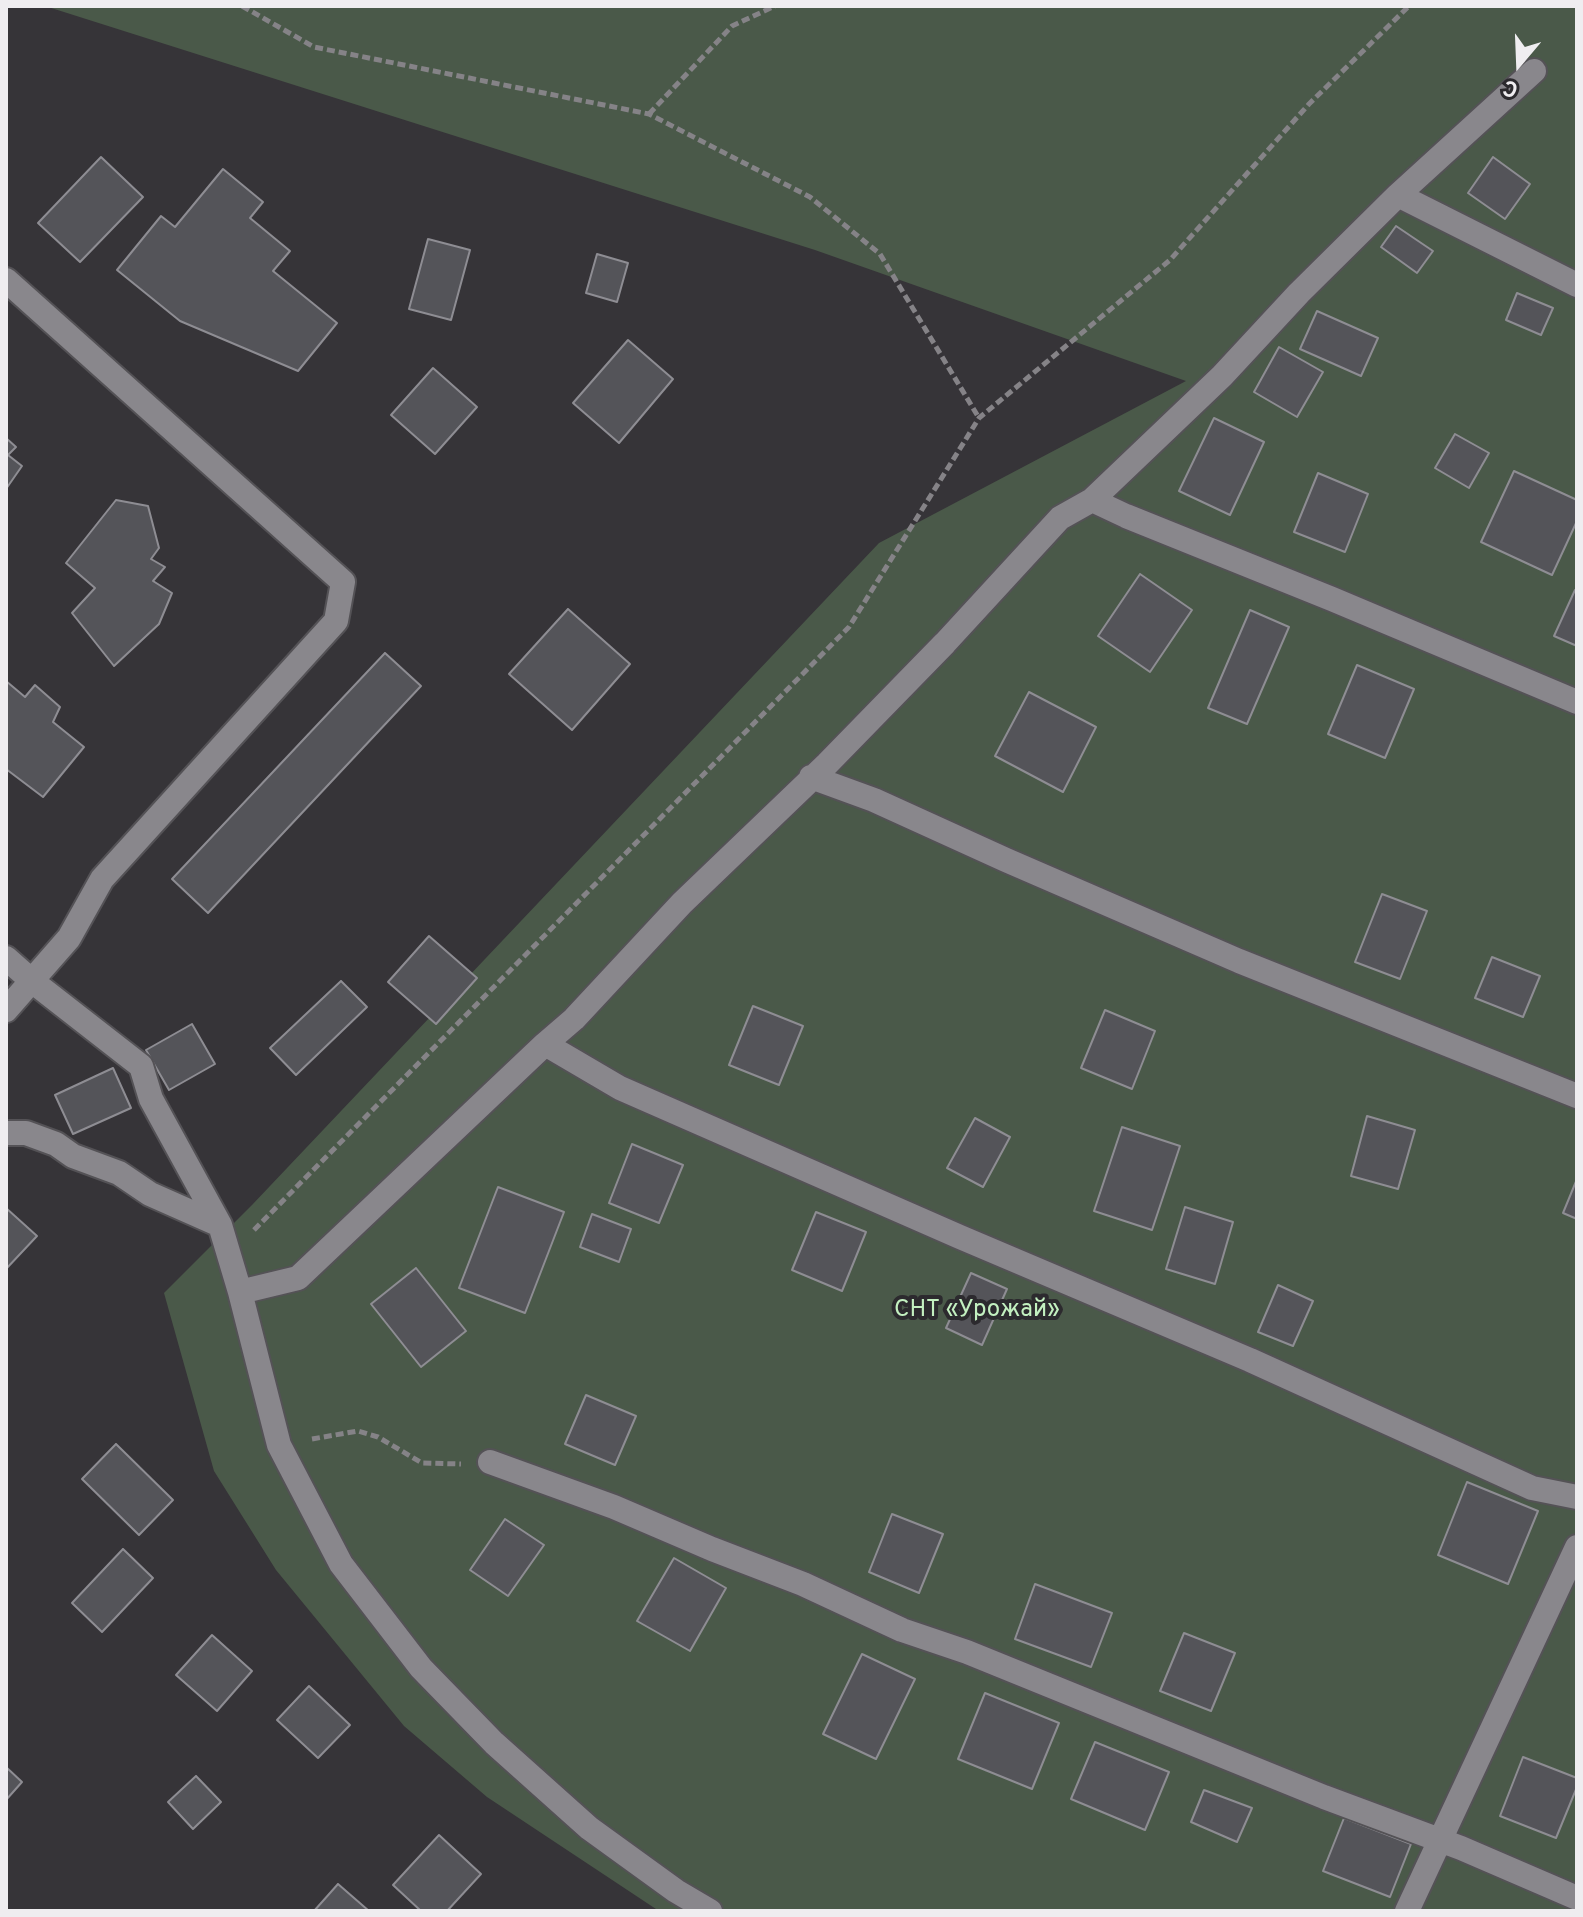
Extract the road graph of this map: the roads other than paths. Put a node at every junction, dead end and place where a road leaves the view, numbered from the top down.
1 (1534, 71) dead end
2 (1398, 195) junction
3 (6, 280) edge
4 (1577, 285) edge
5 (1092, 500) junction
6 (1577, 702) edge
7 (811, 777) junction
8 (6, 958) edge
9 (32, 981) junction
10 (6, 1010) edge
11 (545, 1044) junction
12 (1577, 1096) edge
13 (6, 1133) edge
14 (220, 1225) junction
15 (240, 1292) junction
16 (490, 1462) road end
17 (1577, 1497) edge
18 (1577, 1547) edge
19 (1440, 1840) junction
20 (1577, 1898) edge
21 (710, 1911) edge
22 (1407, 1911) edge

1 - 2 street
2 - 4 street
2 - 5 street
3 - 9 street
5 - 6 street
5 - 7 street
7 - 11 street
7 - 12 street
8 - 9 street
9 - 10 street
9 - 14 street
11 - 15 street
11 - 17 street
13 - 14 street
14 - 15 street
15 - 21 street
16 - 19 street
18 - 19 street
19 - 20 street
19 - 22 street

